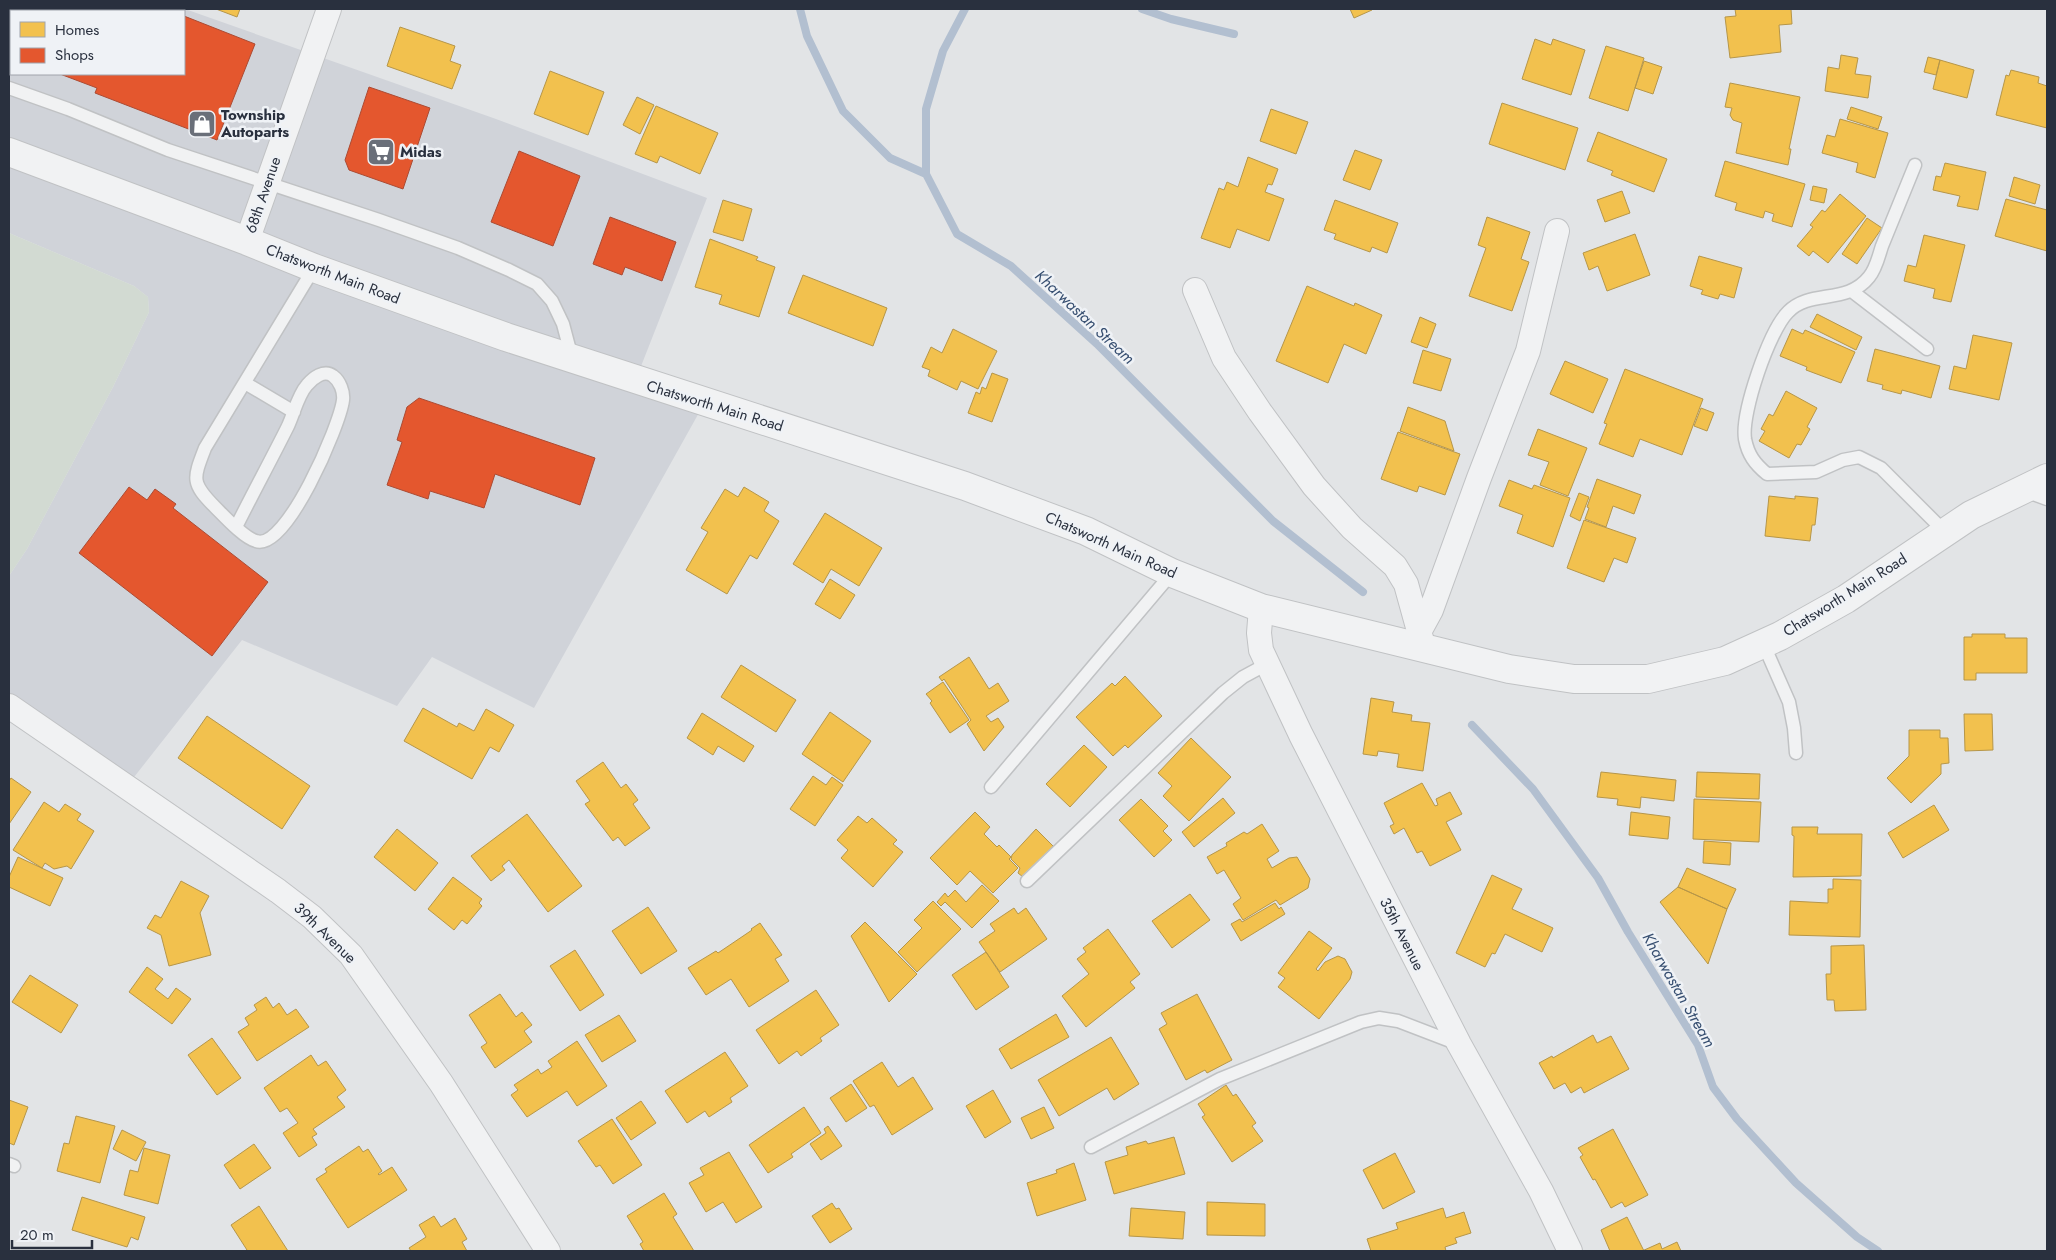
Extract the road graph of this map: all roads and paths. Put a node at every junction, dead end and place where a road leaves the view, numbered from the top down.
1 (329, 9) edge
2 (9, 88) edge
3 (9, 152) edge
4 (1915, 165) dead end
5 (268, 182) junction
6 (1557, 231) dead end
7 (247, 241) junction
8 (314, 268) junction
9 (1195, 290) dead end
10 (1853, 292) junction
11 (1927, 348) dead end
12 (572, 358) junction
13 (245, 383) junction
14 (294, 412) junction
15 (2047, 478) edge
16 (2035, 495) edge
17 (236, 527) junction
18 (1945, 532) junction
19 (1172, 573) junction
20 (1260, 608) junction
21 (1421, 640) junction
22 (1763, 643) junction
23 (1267, 664) junction
24 (9, 706) edge
25 (1796, 752) dead end
26 (991, 786) dead end
27 (1026, 881) dead end
28 (1459, 1044) junction
29 (1091, 1147) dead end
30 (548, 1251) edge
31 (1570, 1251) edge

1 - 5 street, 68th Avenue
2 - 5 lane
3 - 7 street, Chatsworth Main Road
4 - 10 lane
5 - 7 street, 68th Avenue
5 - 12 lane
6 - 21 street
7 - 8 street, Chatsworth Main Road
8 - 12 street, Chatsworth Main Road
8 - 13 lane
9 - 21 street
10 - 11 lane
10 - 18 lane
12 - 19 street, Chatsworth Main Road
13 - 14 lane
13 - 17 lane
14 - 17 lane
14 - 17 lane
15 - 16 street, Chatsworth Main Road
16 - 18 street, Chatsworth Main Road
18 - 22 street, Chatsworth Main Road
19 - 20 street, Chatsworth Main Road
19 - 26 lane
20 - 21 street, Chatsworth Main Road
20 - 23 street, 35th Avenue
21 - 22 street, Chatsworth Main Road
22 - 25 lane
23 - 27 lane
23 - 28 street, 35th Avenue
24 - 30 street, 39th Avenue
28 - 29 lane
28 - 31 street, 35th Avenue

